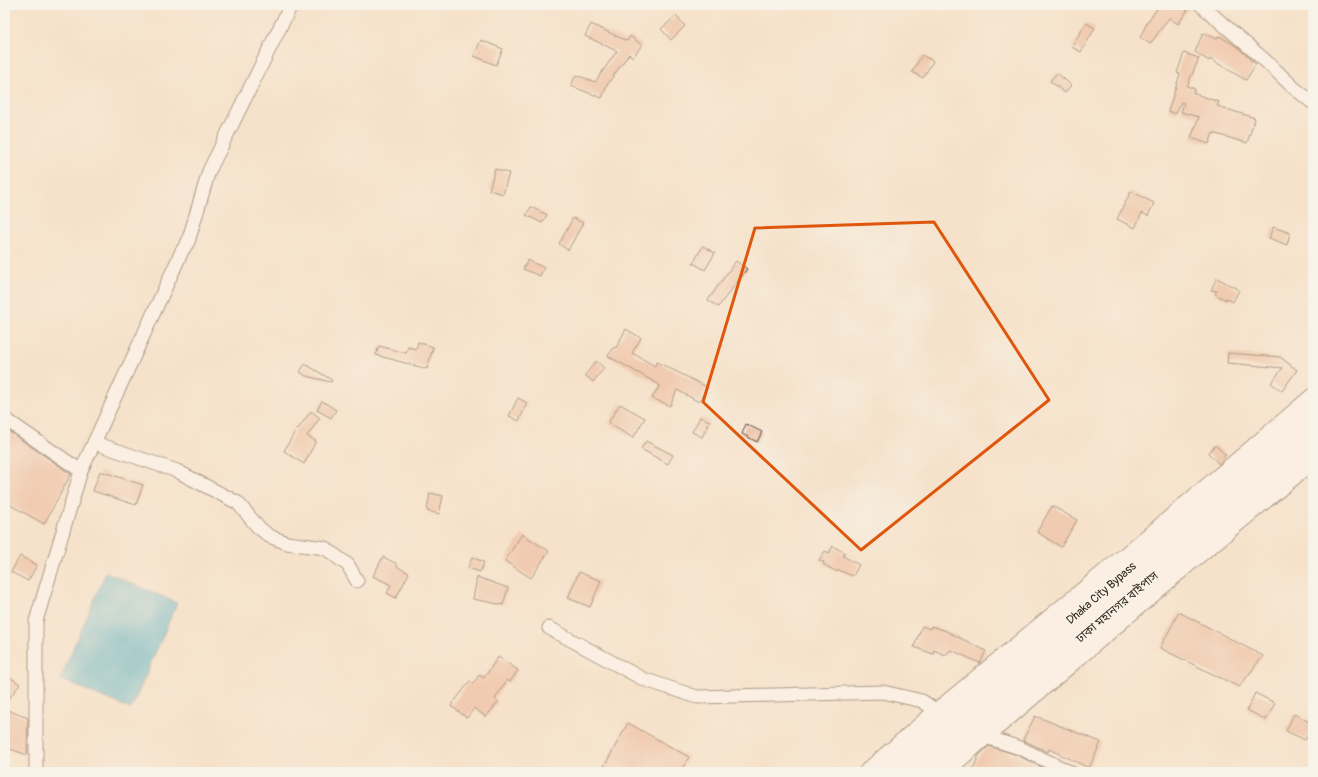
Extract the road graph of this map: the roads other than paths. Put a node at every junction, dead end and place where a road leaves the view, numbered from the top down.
1 (291, 5) edge
2 (1201, 5) edge
3 (1313, 102) edge
4 (1313, 398) edge
5 (1313, 416) edge
6 (5, 419) edge
7 (95, 443) junction
8 (1313, 444) edge
9 (1313, 459) edge
10 (81, 471) junction
11 (357, 581) dead end
12 (548, 628) dead end
13 (938, 712) junction
14 (983, 736) junction
15 (36, 772) edge
16 (869, 772) edge
17 (892, 772) edge
18 (922, 772) edge
19 (942, 772) edge
20 (1070, 772) edge

1 - 7 street
2 - 3 street
4 - 13 main road
5 - 17 highway, Dhaka City Bypass
6 - 10 street
7 - 10 street
7 - 11 street
8 - 18 highway, ঢাকা মহানগর বাইপাস
9 - 14 main road
10 - 15 street
12 - 13 street
13 - 16 main road
14 - 19 main road
14 - 20 street

